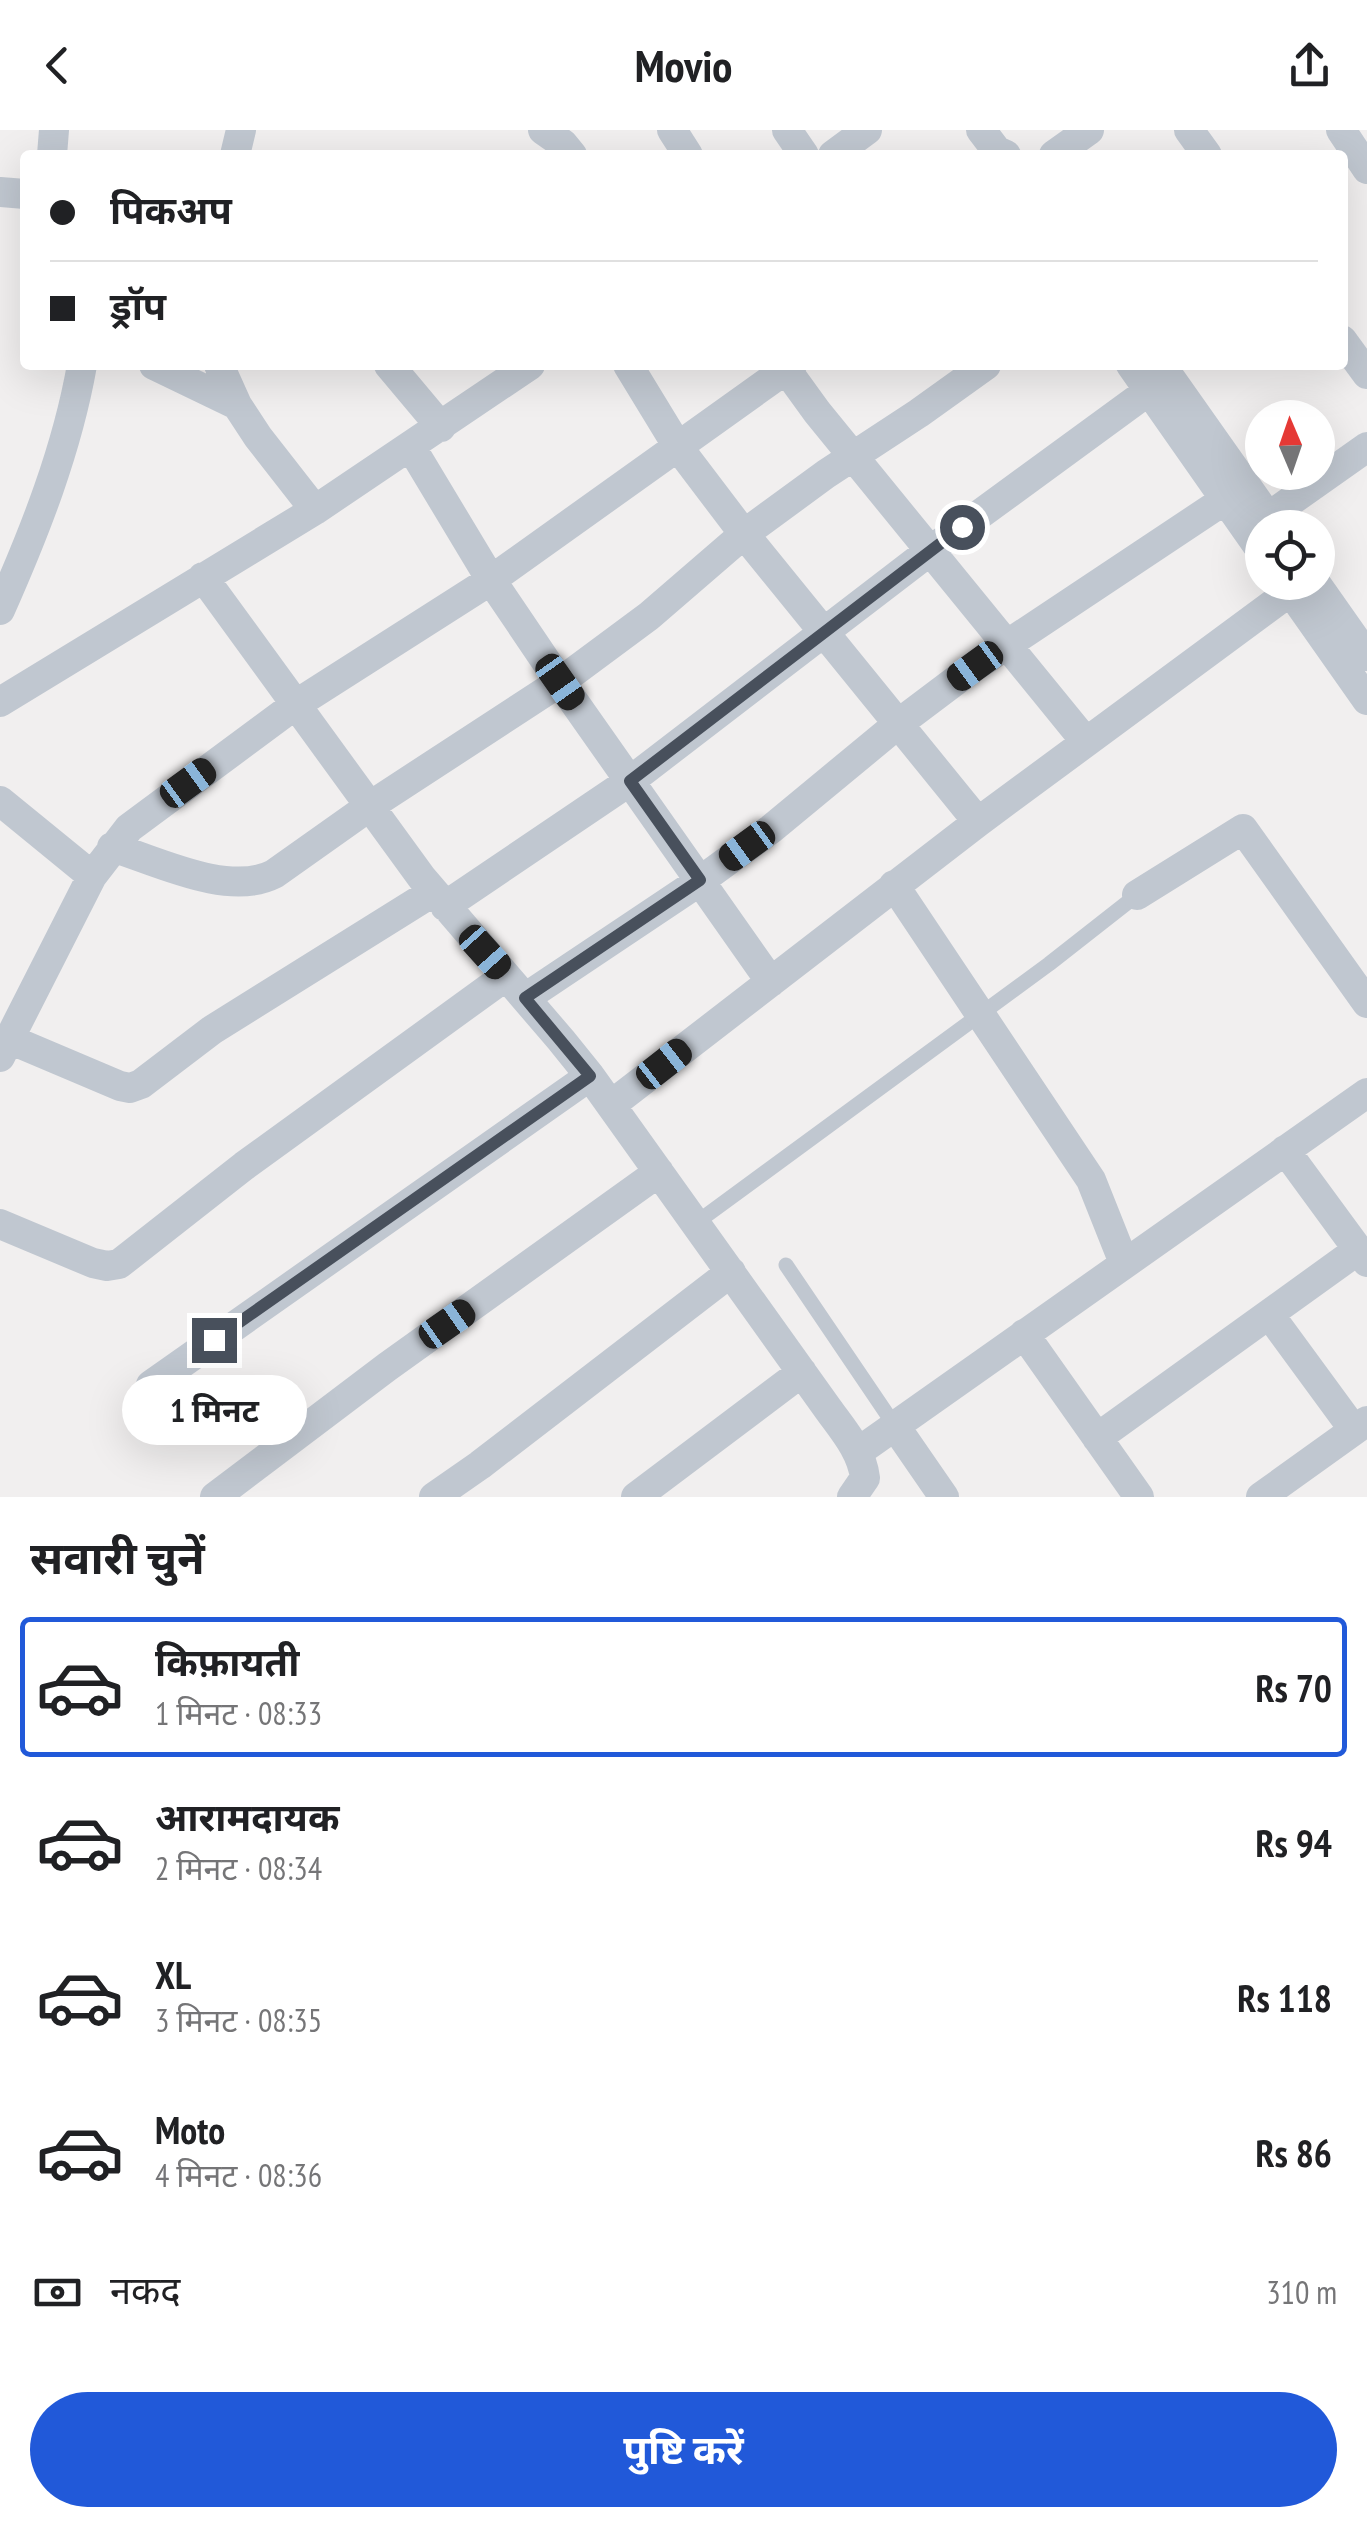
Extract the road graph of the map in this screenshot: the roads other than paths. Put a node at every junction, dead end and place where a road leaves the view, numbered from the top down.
1 (543, 130) edge
2 (867, 130) edge
3 (1089, 130) edge
4 (1340, 130) edge
5 (568, 150) edge
6 (840, 150) edge
7 (1061, 150) edge
8 (1367, 168) edge
9 (1348, 348) edge
10 (81, 370) edge
11 (164, 370) edge
12 (221, 370) edge
13 (392, 370) edge
14 (514, 370) edge
15 (631, 370) edge
16 (783, 370) edge
17 (789, 370) edge
18 (979, 370) edge
19 (1367, 374) edge
20 (1159, 377) edge
21 (236, 405) junction
22 (441, 427) junction
23 (411, 447) junction
24 (678, 447) junction
25 (1367, 448) edge
26 (853, 456) junction
27 (1226, 499) junction
28 (315, 510) junction
29 (1249, 510) edge
30 (1291, 510) edge
31 (1245, 516) edge
32 (744, 534) junction
33 (931, 550) junction
34 (9, 563) edge
35 (203, 577) junction
36 (491, 580) junction
37 (1278, 600) edge
38 (1307, 600) edge
39 (1313, 600) edge
40 (0, 610) edge
41 (824, 632) junction
42 (1006, 644) junction
43 (1367, 656) edge
44 (560, 682) junction
45 (1367, 700) edge
46 (0, 702) edge
47 (295, 705) junction
48 (898, 724) junction
49 (1086, 742) junction
50 (630, 781) junction
51 (0, 800) edge
52 (370, 806) junction
53 (978, 822) junction
54 (112, 847) junction
55 (92, 876) junction
56 (700, 880) junction
57 (894, 885) junction
58 (1136, 895) joint
59 (439, 899) junction
60 (771, 982) junction
61 (516, 988) junction
62 (1367, 1003) edge
63 (982, 1014) junction
64 (4, 1048) edge
65 (590, 1076) junction
66 (1367, 1093) edge
67 (611, 1105) junction
68 (1284, 1150) junction
69 (660, 1172) junction
70 (696, 1223) junction
71 (0, 1224) edge
72 (1363, 1256) edge
73 (1124, 1263) junction
74 (786, 1266) dead end
75 (731, 1272) junction
76 (1269, 1314) junction
77 (1024, 1334) junction
78 (802, 1372) junction
79 (152, 1384) dead end
80 (1361, 1425) edge
81 (895, 1426) junction
82 (1098, 1438) junction
83 (858, 1452) junction
84 (215, 1497) edge
85 (434, 1497) edge
86 (636, 1497) edge
87 (852, 1497) edge
88 (944, 1497) edge
89 (1139, 1497) edge
90 (1261, 1497) edge

1 - 5 street
2 - 6 street
3 - 7 street
4 - 8 street
9 - 19 street
10 - 34 street
11 - 21 street
12 - 21 street
13 - 22 street
14 - 22 street
15 - 24 street
16 - 24 street
17 - 26 street
18 - 26 street
20 - 27 street
20 - 29 street
20 - 33 street
21 - 28 street
22 - 23 street
23 - 28 street
23 - 36 street
24 - 32 street
24 - 36 street
25 - 30 street
26 - 32 street
26 - 33 street
27 - 31 street
27 - 42 street
28 - 35 street
32 - 41 street
32 - 44 street
33 - 41 street
33 - 42 street
34 - 40 street
35 - 46 street
35 - 47 street
36 - 44 street
36 - 47 street
37 - 49 street
38 - 45 street
39 - 43 street
41 - 48 street
41 - 50 street
42 - 48 street
42 - 49 street
44 - 50 street
44 - 52 street
47 - 52 street
47 - 54 street
48 - 53 street
48 - 56 street
49 - 53 street
50 - 56 street
50 - 59 street
51 - 55 street
52 - 54 street
52 - 59 street
53 - 57 street
54 - 55 street
55 - 64 street
56 - 60 street
56 - 61 street
57 - 60 street
57 - 63 street
58 - 62 street
58 - 63 lane
59 - 61 street
59 - 64 street
60 - 67 street
61 - 65 street
61 - 71 street
63 - 70 lane
63 - 73 street
65 - 67 street
65 - 79 street
66 - 68 street
67 - 69 street
68 - 72 street
68 - 73 street
69 - 70 street
69 - 84 street
70 - 75 street
72 - 76 street
73 - 77 street
74 - 81 lane
75 - 78 street
75 - 85 street
76 - 80 street
76 - 82 street
77 - 81 street
77 - 82 street
78 - 83 street
78 - 86 street
80 - 90 street
81 - 83 street
81 - 88 street
82 - 89 street
83 - 87 street

